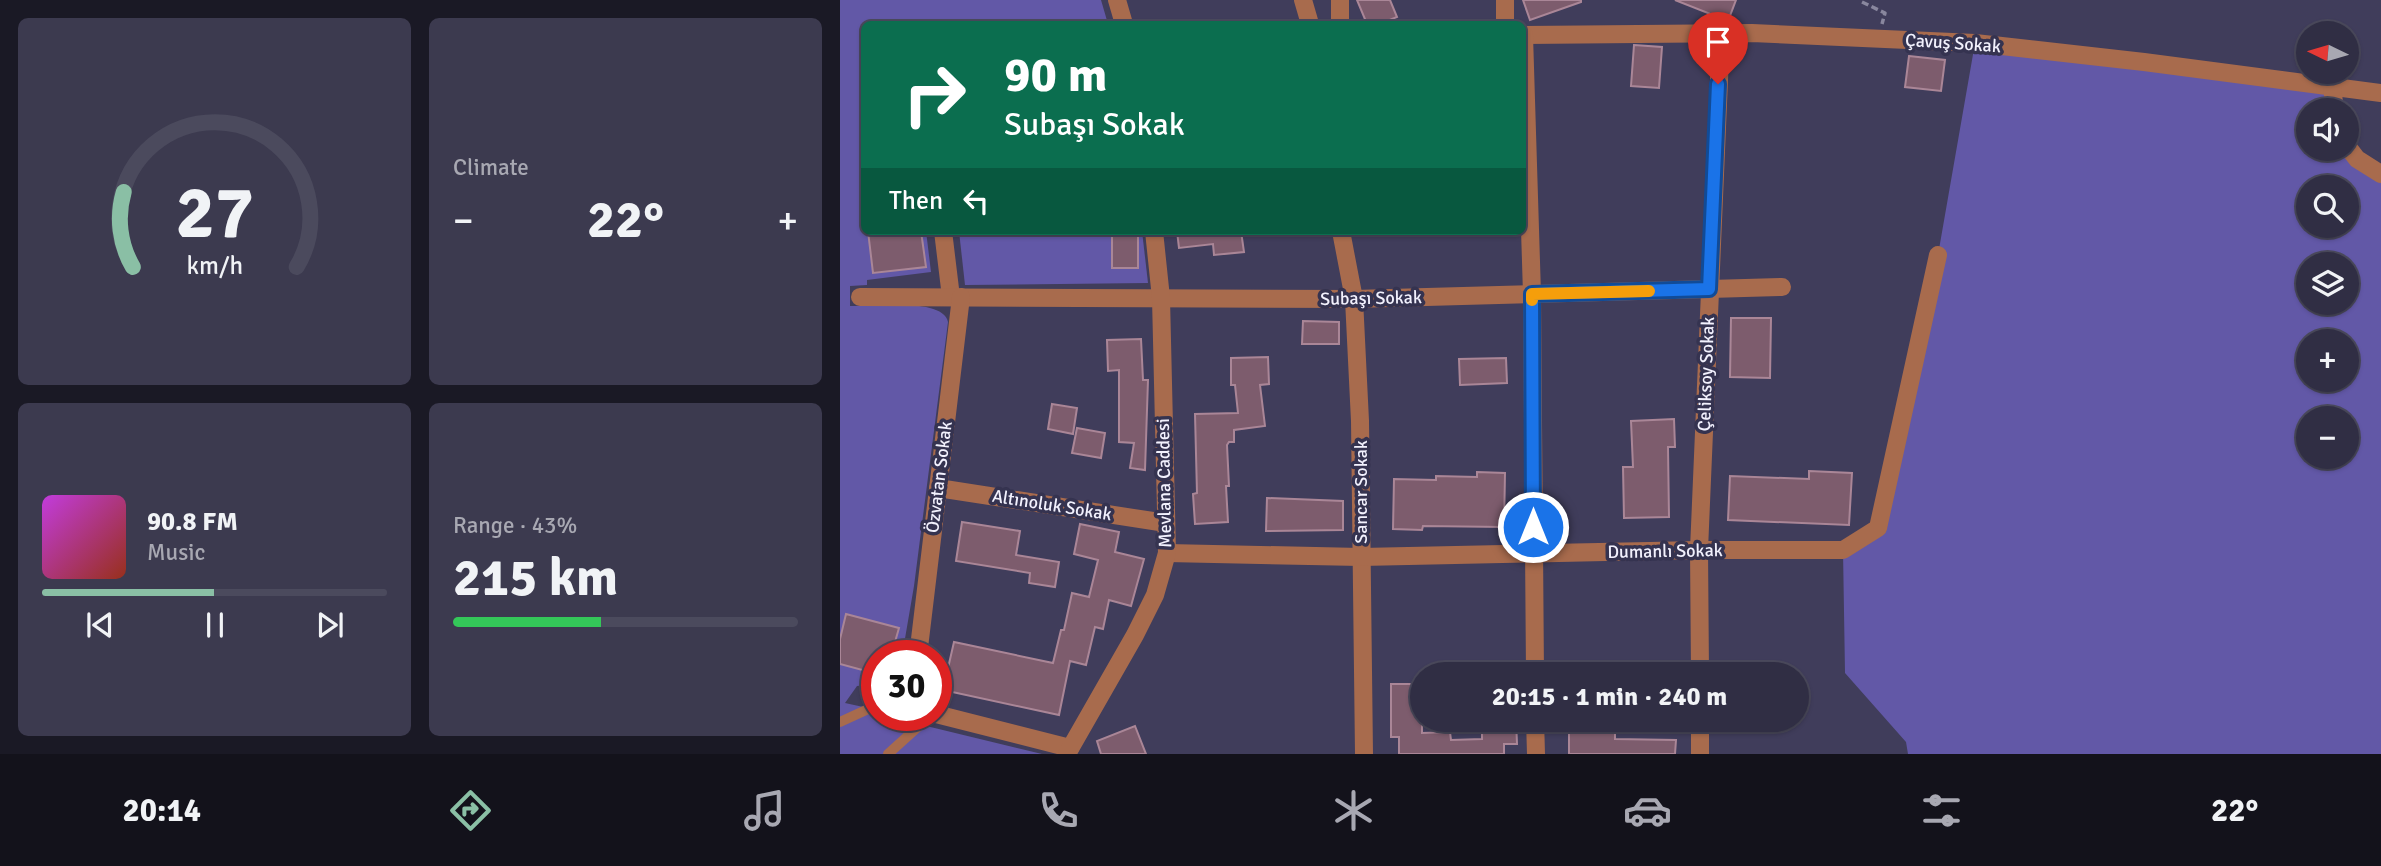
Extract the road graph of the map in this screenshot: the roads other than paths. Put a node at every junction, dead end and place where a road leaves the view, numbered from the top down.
1 (1118, 0) edge
2 (1303, 0) edge
3 (1340, 0) edge
4 (1505, 0) edge
5 (1123, 21) edge
6 (1309, 21) edge
7 (1340, 21) edge
8 (1505, 21) edge
9 (1721, 33) junction
10 (1526, 35) edge
11 (2332, 87) junction
12 (2381, 93) edge
13 (2333, 98) edge
14 (1526, 121) edge
15 (2359, 160) edge
16 (2381, 174) edge
17 (944, 235) edge
18 (1154, 235) edge
19 (1342, 235) edge
20 (1938, 255) dead end
21 (1782, 287) dead end
22 (1709, 289) junction
23 (1532, 294) junction
24 (860, 297) dead end
25 (956, 297) junction
26 (1161, 298) junction
27 (1354, 299) junction
28 (938, 488) junction
29 (1166, 523) junction
30 (1699, 550) junction
31 (1167, 552) junction
32 (1534, 553) junction
33 (1361, 557) junction
34 (920, 640) edge
35 (1535, 662) edge
36 (1700, 662) edge
37 (861, 712) edge
38 (952, 718) edge
39 (840, 722) edge
40 (913, 731) edge
41 (1535, 732) edge
42 (1700, 732) edge
43 (1069, 751) edge
44 (888, 754) edge
45 (1364, 754) edge
46 (1535, 754) edge
47 (1700, 754) edge

1 - 5 street
2 - 6 street
3 - 7 street
4 - 8 street
9 - 10 street, Çavuş Sokak
9 - 11 street, Çavuş Sokak
9 - 22 street, Çeliksoy Sokak
11 - 12 street, Çavuş Sokak
11 - 13 street
14 - 23 street
15 - 16 street
17 - 25 street, Özvatan Sokak
18 - 26 street, Mevlana Caddesi
19 - 27 street, Sancar Sokak
20 - 30 street, Dumanlı Sokak
21 - 22 street, Subaşı Sokak
22 - 23 street, Subaşı Sokak
22 - 30 street, Çeliksoy Sokak
23 - 27 street, Subaşı Sokak
23 - 32 street
24 - 25 street, Subaşı Sokak
25 - 26 street, Subaşı Sokak
25 - 28 street, Özvatan Sokak
26 - 27 street, Subaşı Sokak
26 - 29 street, Mevlana Caddesi
27 - 33 street, Sancar Sokak
28 - 29 street, Altınoluk Sokak
28 - 34 street, Özvatan Sokak
29 - 31 street, Mevlana Caddesi
30 - 32 street, Dumanlı Sokak
30 - 36 street, Çeliksoy Sokak
31 - 33 street, Dumanlı Sokak
31 - 43 street, Mevlana Caddesi
32 - 33 street, Dumanlı Sokak
32 - 35 street
33 - 45 street, Sancar Sokak
37 - 39 lane
38 - 43 street
40 - 44 lane
41 - 46 street
42 - 47 street

